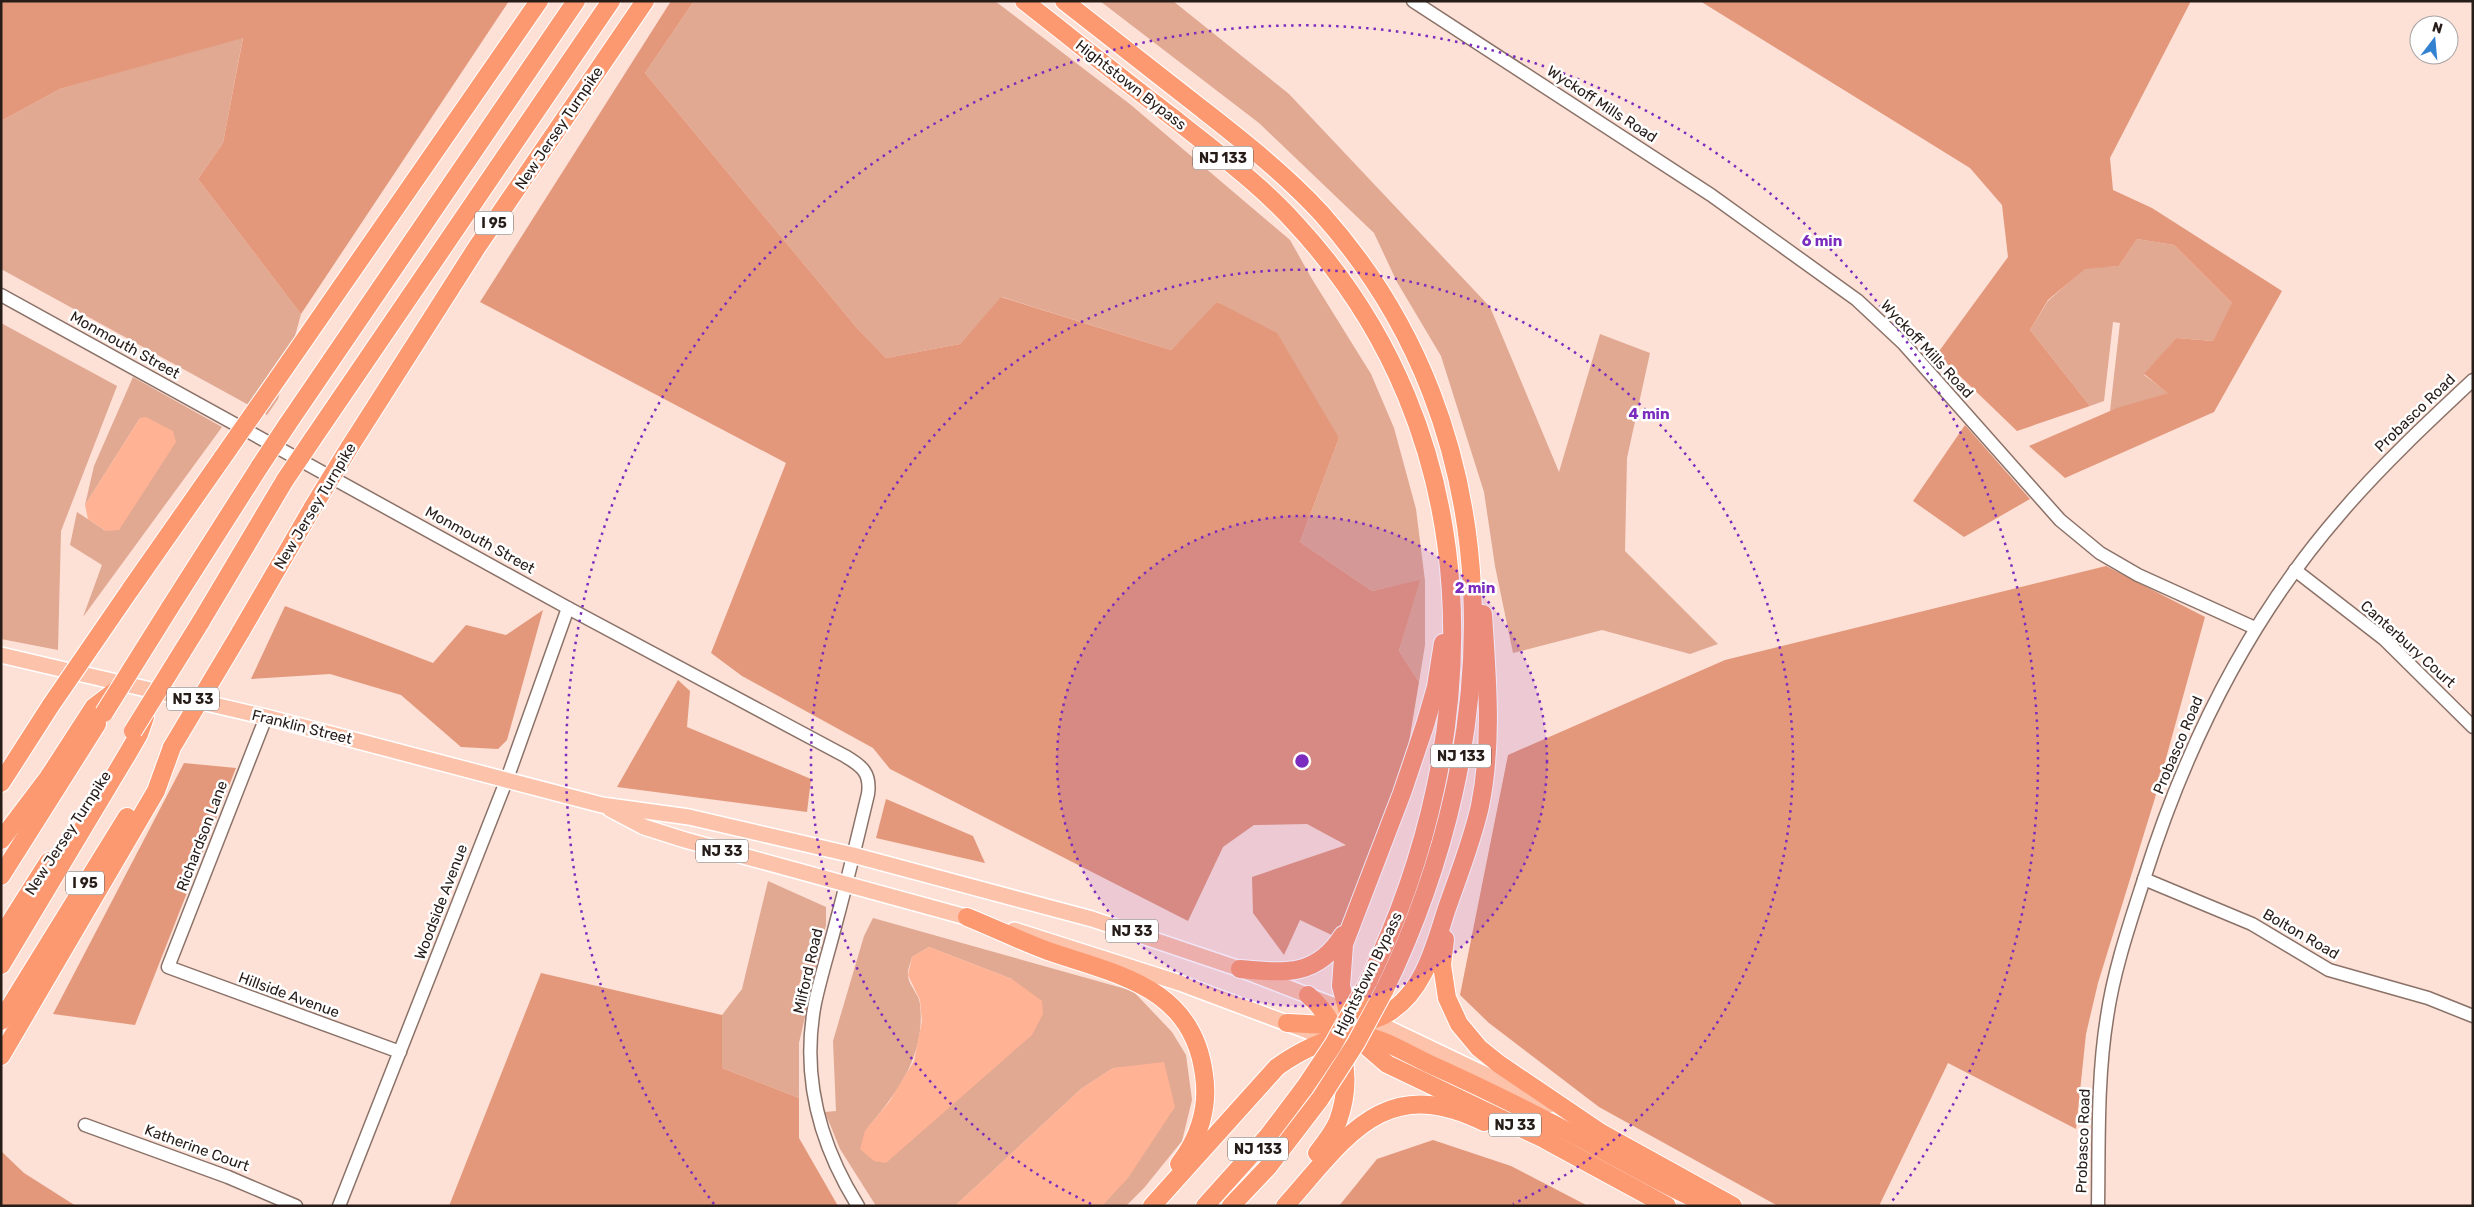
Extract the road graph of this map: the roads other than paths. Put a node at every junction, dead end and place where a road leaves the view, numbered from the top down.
1 (539, 1) edge
2 (576, 1) edge
3 (611, 1) edge
4 (645, 1) edge
5 (1024, 1) edge
6 (1064, 1) edge
7 (1413, 1) edge
8 (1, 295) edge
9 (2473, 380) edge
10 (1465, 508) junction
11 (1445, 525) junction
12 (2295, 570) junction
13 (568, 608) junction
14 (2255, 628) junction
15 (1, 655) edge
16 (99, 710) junction
17 (266, 717) junction
18 (2473, 727) edge
19 (136, 732) junction
20 (31, 737) junction
21 (172, 746) junction
22 (1, 772) edge
23 (507, 779) junction
24 (1, 783) edge
25 (602, 805) junction
26 (1, 840) edge
27 (853, 855) junction
28 (1464, 863) junction
29 (1, 876) edge
30 (2144, 879) junction
31 (846, 884) junction
32 (967, 917) junction
33 (1352, 922) junction
34 (1, 937) edge
35 (1, 965) edge
36 (168, 967) joint
37 (1240, 969) junction
38 (1308, 995) junction
39 (2473, 1016) edge
40 (1370, 1020) junction
41 (1, 1021) edge
42 (1287, 1023) joint
43 (1352, 1023) junction
44 (1336, 1036) junction
45 (400, 1052) junction
46 (1, 1056) edge
47 (1387, 1064) junction
48 (85, 1125) dead end
49 (1600, 1133) junction
50 (1641, 1191) junction
51 (296, 1206) edge
52 (339, 1206) edge
53 (858, 1206) edge
54 (1141, 1206) edge
55 (1152, 1206) edge
56 (1205, 1206) edge
57 (1232, 1206) edge
58 (1274, 1206) edge
59 (1285, 1206) edge
60 (1667, 1206) edge
61 (1711, 1206) edge
62 (1732, 1206) edge
63 (2098, 1206) edge

1 - 20 highway, bridge
2 - 16 highway, bridge
3 - 19 highway, New Jersey Turnpike / I 95, bridge
4 - 21 highway, New Jersey Turnpike / I 95, bridge
5 - 11 highway, Hightstown Bypass / NJ 133
6 - 10 highway, Hightstown Bypass / NJ 133
7 - 14 street, Wyckoff Mills Road
8 - 13 street, Monmouth Street
9 - 12 street, Probasco Road
10 - 28 highway
10 - 57 highway, Hightstown Bypass / NJ 133, bridge
11 - 33 highway
11 - 56 highway, Hightstown Bypass / NJ 133, bridge
12 - 14 street, Probasco Road
12 - 18 street, Canterbury Court
13 - 23 street, Woodside Avenue
13 - 27 street, Monmouth Street
14 - 30 street, Probasco Road
15 - 17 main road, Franklin Street / NJ 33
16 - 26 highway
16 - 29 highway
17 - 23 main road, Franklin Street / NJ 33
17 - 36 street, Richardson Lane
19 - 34 highway, New Jersey Turnpike / I 95
19 - 35 highway
20 - 22 highway
20 - 24 highway
21 - 41 highway, New Jersey Turnpike / I 95
21 - 46 highway
23 - 25 main road, Franklin Street / NJ 33
23 - 45 street, Woodside Avenue
25 - 27 main road, NJ 33
25 - 31 main road, NJ 33
27 - 31 street, Milford Road
27 - 37 main road, NJ 33
28 - 40 highway
28 - 49 highway
30 - 39 street, Bolton Road
30 - 63 street, Probasco Road
31 - 32 main road, NJ 33
31 - 53 street, Milford Road
32 - 42 main road, NJ 33
32 - 54 highway
33 - 37 highway
33 - 43 highway
36 - 45 street, Hillside Avenue
37 - 38 main road, NJ 33
38 - 43 main road, NJ 33
38 - 44 highway
40 - 43 highway
40 - 49 main road, NJ 33
42 - 44 highway
43 - 44 highway
43 - 47 highway
43 - 61 highway
44 - 47 main road, NJ 33
44 - 55 highway
44 - 58 highway
45 - 52 street, Woodside Avenue
47 - 50 highway, NJ 33
48 - 51 street, Katherine Court
49 - 62 highway, NJ 33
50 - 59 highway
50 - 60 highway, NJ 33

